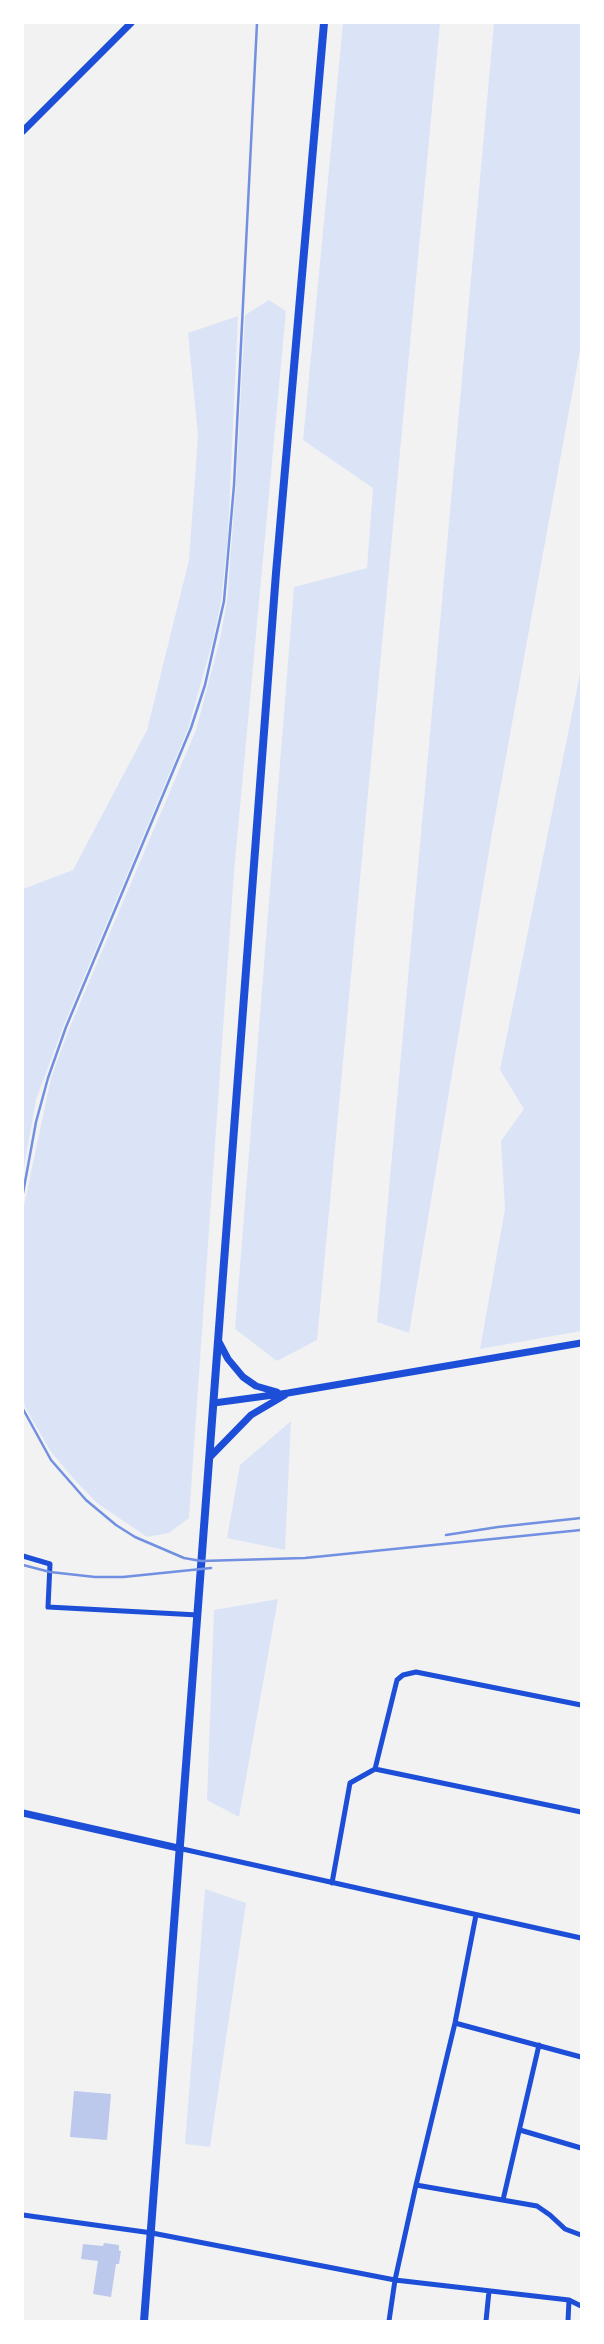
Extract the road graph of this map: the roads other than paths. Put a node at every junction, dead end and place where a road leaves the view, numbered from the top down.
1 (324, 23) edge
2 (129, 24) edge
3 (23, 131) edge
4 (219, 1342) junction
5 (581, 1343) edge
6 (288, 1393) junction
7 (214, 1403) junction
8 (210, 1457) junction
9 (23, 1556) edge
10 (198, 1615) junction
11 (581, 1705) edge
12 (375, 1769) junction
13 (581, 1812) edge
14 (23, 1813) edge
15 (178, 1848) junction
16 (332, 1883) junction
17 (476, 1915) junction
18 (581, 1938) edge
19 (455, 2023) junction
20 (539, 2045) junction
21 (581, 2057) edge
22 (520, 2130) junction
23 (581, 2148) edge
24 (416, 2185) junction
25 (503, 2200) junction
26 (23, 2215) edge
27 (152, 2233) junction
28 (581, 2235) edge
29 (395, 2280) junction
30 (489, 2291) junction
31 (569, 2300) junction
32 (581, 2306) edge
33 (144, 2321) edge
34 (389, 2321) edge
35 (486, 2321) edge
36 (568, 2321) edge

1 - 4 main road
2 - 3 main road
4 - 6 main road
4 - 7 main road
5 - 6 main road
6 - 7 main road
6 - 8 main road
7 - 8 main road
8 - 10 main road
9 - 10 street
10 - 15 main road
11 - 12 street
12 - 13 street
12 - 16 street
14 - 15 main road
15 - 16 street
15 - 27 main road
16 - 17 street
17 - 18 street
17 - 19 street
19 - 20 street
19 - 24 street
20 - 21 street
20 - 22 street
22 - 23 street
22 - 25 street
24 - 25 street
24 - 29 street
25 - 28 street
26 - 27 street
27 - 29 street
27 - 33 main road
29 - 30 street
29 - 34 street
30 - 31 street
30 - 35 street
31 - 32 street
31 - 36 street

